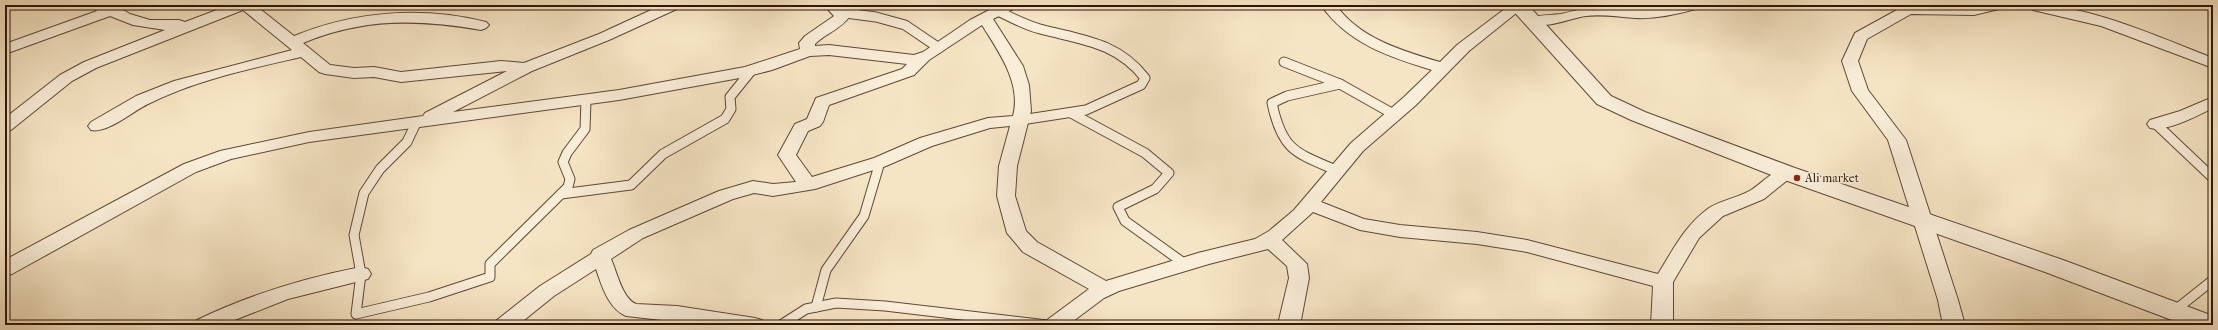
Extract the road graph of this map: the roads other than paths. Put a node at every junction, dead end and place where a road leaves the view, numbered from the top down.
1 (92, 5) edge
2 (245, 5) edge
3 (674, 5) edge
4 (1328, 5) edge
5 (1694, 5) edge
6 (1998, 5) edge
7 (2208, 5) edge
8 (1903, 7) edge
9 (2038, 7) dead end
10 (2213, 7) edge
11 (835, 9) edge
12 (113, 10) junction
13 (998, 11) edge
14 (1522, 11) edge
15 (201, 22) junction
16 (481, 25) dead end
17 (296, 47) junction
18 (939, 48) junction
19 (5, 50) edge
20 (808, 52) junction
21 (922, 58) junction
22 (1284, 62) dead end
23 (2213, 63) edge
24 (526, 68) junction
25 (1442, 68) junction
26 (751, 71) junction
27 (1340, 84) junction
28 (586, 100) junction
29 (2213, 102) edge
30 (1071, 113) junction
31 (1395, 115) junction
32 (1021, 120) junction
33 (416, 123) junction
34 (2156, 124) joint
35 (5, 126) edge
36 (97, 126) dead end
37 (880, 162) junction
38 (1338, 170) junction
39 (1787, 173) junction
40 (2213, 178) edge
41 (808, 185) junction
42 (561, 194) junction
43 (1309, 204) junction
44 (1921, 220) junction
45 (1269, 239) junction
46 (600, 255) junction
47 (1185, 264) junction
48 (5, 269) edge
49 (361, 274) junction
50 (2213, 280) edge
51 (1663, 282) junction
52 (1105, 289) junction
53 (816, 307) junction
54 (2174, 311) junction
55 (204, 325) edge
56 (504, 325) edge
57 (755, 325) edge
58 (781, 325) edge
59 (1047, 325) edge
60 (1054, 325) edge
61 (1292, 325) edge
62 (1662, 325) edge
63 (1954, 325) edge
64 (2212, 325) edge

1 - 12 street
2 - 15 street
2 - 17 street
3 - 24 street
4 - 25 street
5 - 14 street
6 - 8 street
7 - 10 street
8 - 44 street
9 - 23 street
11 - 18 lane
11 - 20 street
12 - 15 street
12 - 19 street
13 - 18 street
13 - 30 lane
13 - 32 street
14 - 25 street
14 - 39 street
15 - 35 street
16 - 17 street
17 - 24 street
17 - 36 street
18 - 21 street
20 - 21 street
20 - 26 street
21 - 41 street
22 - 27 lane
24 - 33 street
25 - 31 street
26 - 28 street
26 - 42 lane
27 - 31 lane
27 - 38 lane
28 - 33 street
28 - 42 lane
29 - 34 street
30 - 32 lane
30 - 47 lane
31 - 38 street
32 - 37 street
32 - 52 street
33 - 48 street
33 - 49 lane
34 - 40 lane
37 - 41 street
37 - 53 lane
38 - 43 street
39 - 44 street
39 - 51 street
41 - 46 street
42 - 49 lane
43 - 45 street
43 - 51 street
44 - 54 street
44 - 63 street
45 - 47 street
45 - 61 street
46 - 56 street
46 - 57 street
47 - 52 street
49 - 55 street
50 - 54 lane
51 - 62 street
52 - 60 street
53 - 58 lane
53 - 59 lane
54 - 64 street

